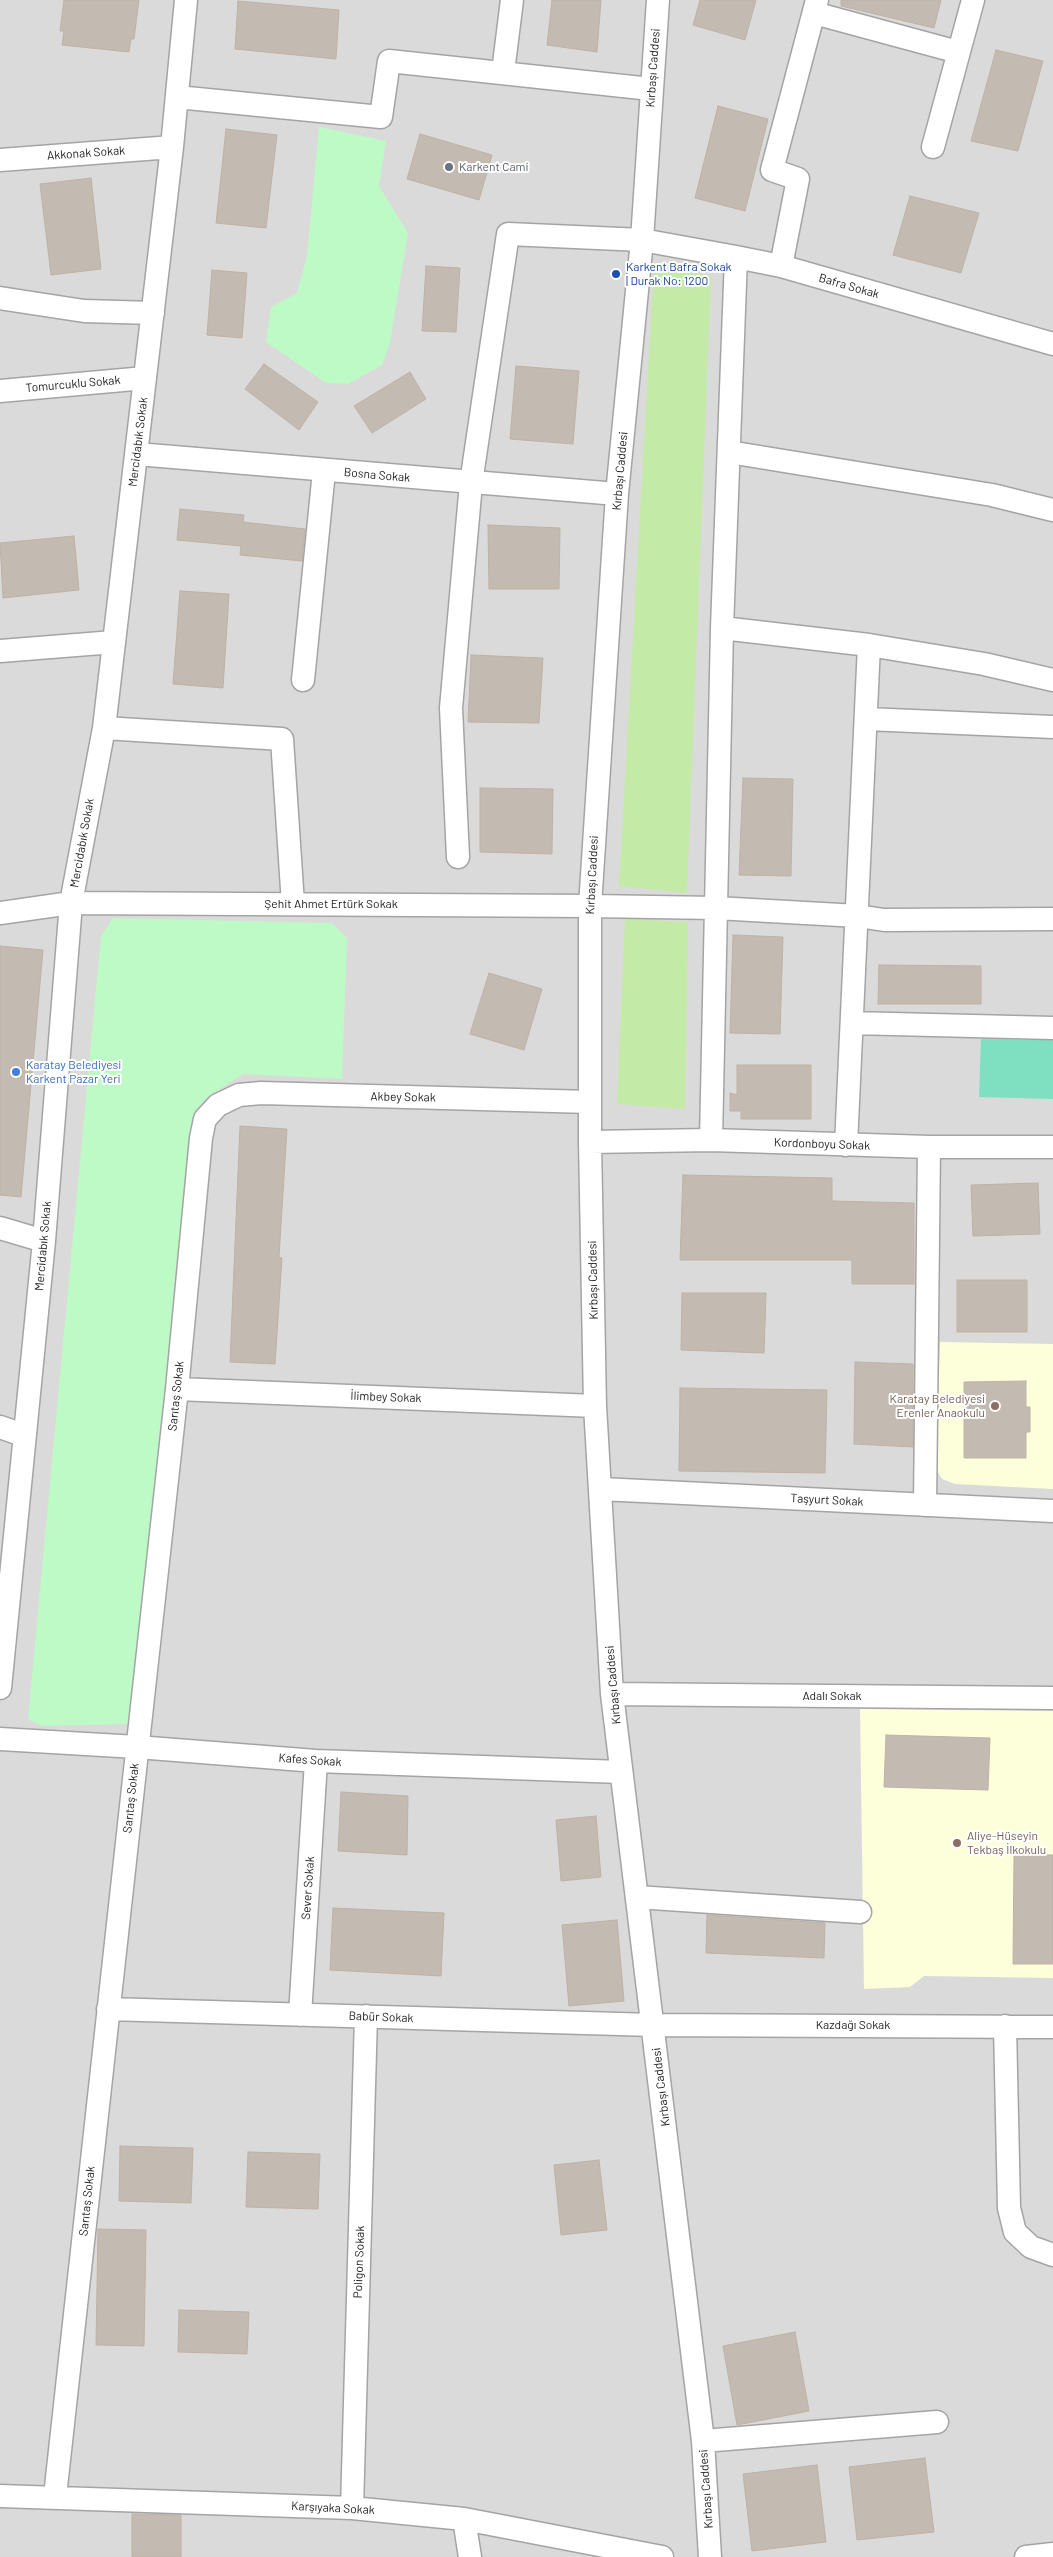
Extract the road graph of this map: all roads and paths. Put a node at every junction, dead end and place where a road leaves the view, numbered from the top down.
1 (186, 0) edge
2 (512, 0) edge
3 (658, 0) edge
4 (973, 0) edge
5 (816, 7) edge
6 (958, 52) junction
7 (503, 72) junction
8 (651, 90) junction
9 (177, 97) junction
10 (172, 147) junction
11 (933, 147) dead end
12 (0, 160) edge
13 (642, 240) junction
14 (736, 257) junction
15 (781, 266) junction
16 (0, 298) edge
17 (153, 313) junction
18 (1053, 344) edge
19 (145, 378) junction
20 (0, 391) edge
21 (729, 452) junction
22 (137, 454) junction
23 (324, 471) junction
24 (470, 483) junction
25 (617, 494) junction
26 (1053, 510) edge
27 (722, 628) junction
28 (114, 642) junction
29 (869, 644) junction
30 (0, 651) edge
31 (303, 680) dead end
32 (1053, 680) edge
33 (866, 719) junction
34 (1053, 727) edge
35 (104, 728) junction
36 (458, 857) dead end
37 (71, 903) junction
38 (293, 904) junction
39 (590, 906) junction
40 (716, 908) junction
41 (0, 913) edge
42 (858, 916) junction
43 (1053, 919) edge
44 (852, 1023) junction
45 (1053, 1028) edge
46 (590, 1102) junction
47 (218, 1105) joint
48 (711, 1140) junction
49 (590, 1142) junction
50 (846, 1145) junction
51 (929, 1147) junction
52 (1053, 1147) edge
53 (0, 1228) edge
54 (44, 1241) junction
55 (177, 1389) junction
56 (595, 1406) junction
57 (0, 1427) edge
58 (23, 1435) junction
59 (601, 1489) junction
60 (925, 1505) junction
61 (1053, 1511) edge
62 (0, 1688) edge
63 (612, 1694) junction
64 (1053, 1698) edge
65 (0, 1739) edge
66 (137, 1747) junction
67 (316, 1761) junction
68 (621, 1772) junction
69 (637, 1897) junction
70 (860, 1912) dead end
71 (108, 2009) junction
72 (300, 2015) junction
73 (366, 2016) junction
74 (653, 2025) junction
75 (1005, 2026) junction
76 (1053, 2027) edge
77 (1053, 2255) edge
78 (937, 2422) dead end
79 (703, 2441) junction
80 (0, 2496) edge
81 (54, 2496) junction
82 (352, 2508) junction
83 (464, 2519) junction
84 (1053, 2554) edge
85 (470, 2557) edge
86 (662, 2557) edge
87 (710, 2557) edge
88 (1026, 2557) edge

1 - 9 street, Mercidabık Sokak
2 - 7 street
3 - 8 street, Kırbaşı Caddesi
4 - 6 street
5 - 6 street
5 - 15 street
6 - 11 street
7 - 8 street
7 - 9 street
8 - 13 street, Kırbaşı Caddesi
9 - 10 street, Mercidabık Sokak
10 - 12 street, Akkonak Sokak
10 - 17 street, Mercidabık Sokak
13 - 14 street, Bafra Sokak
13 - 24 street, Bafra Sokak
13 - 25 street, Kırbaşı Caddesi
14 - 15 street, Bafra Sokak
14 - 21 street
15 - 18 street, Bafra Sokak
16 - 17 street
17 - 19 street, Mercidabık Sokak
19 - 20 street, Tomurcuklu Sokak
19 - 22 street, Mercidabık Sokak
21 - 26 street
21 - 27 street
22 - 23 street, Bosna Sokak
22 - 28 street, Mercidabık Sokak
23 - 24 street, Bosna Sokak
23 - 31 street
24 - 25 street, Bosna Sokak
24 - 36 street
25 - 39 street, Kırbaşı Caddesi
27 - 29 street
27 - 40 street
28 - 30 street
28 - 35 street, Mercidabık Sokak
29 - 32 street
29 - 33 street
33 - 34 street
33 - 42 street
35 - 37 street, Mercidabık Sokak
35 - 38 street
37 - 38 street, Şehit Ahmet Ertürk Sokak
37 - 41 street, Şehit Ahmet Ertürk Sokak
37 - 54 street, Mercidabık Sokak
38 - 39 street, Şehit Ahmet Ertürk Sokak
39 - 40 street, Şehit Ahmet Ertürk Sokak
39 - 46 street, Kırbaşı Caddesi
40 - 42 street, Şehit Ahmet Ertürk Sokak
40 - 48 street
42 - 43 street, Şehit Ahmet Ertürk Sokak
42 - 44 street
44 - 45 street
44 - 50 street
46 - 47 street, Akbey Sokak
46 - 49 street, Kırbaşı Caddesi
47 - 55 street, Sarıtaş Sokak
48 - 49 street, Kordonboyu Sokak
48 - 50 street, Kordonboyu Sokak
49 - 56 street, Kırbaşı Caddesi
50 - 51 street, Kordonboyu Sokak
51 - 52 street, Kordonboyu Sokak
51 - 60 street
53 - 54 street
54 - 58 street, Mercidabık Sokak
55 - 56 street, İlimbey Sokak
55 - 66 street, Sarıtaş Sokak
56 - 59 street, Kırbaşı Caddesi
57 - 58 street
58 - 62 street, Mercidabık Sokak
59 - 60 street, Taşyurt Sokak
59 - 63 street, Kırbaşı Caddesi
60 - 61 street, Taşyurt Sokak
63 - 64 street, Adalı Sokak
63 - 68 street, Kırbaşı Caddesi
65 - 66 street, Kafes Sokak
66 - 67 street, Kafes Sokak
66 - 71 street, Sarıtaş Sokak
67 - 68 street, Kafes Sokak
67 - 72 street, Sever Sokak
68 - 69 street, Kırbaşı Caddesi
69 - 70 street
69 - 74 street, Kırbaşı Caddesi
71 - 72 street, Babür Sokak
71 - 81 street, Sarıtaş Sokak
72 - 73 street, Babür Sokak
73 - 74 street, Babür Sokak
73 - 82 street, Poligon Sokak
74 - 75 street, Kazdağı Sokak
74 - 79 street, Kırbaşı Caddesi
75 - 76 street, Kazdağı Sokak
75 - 77 street
78 - 79 street
79 - 87 street, Kırbaşı Caddesi
80 - 81 street, Karşıyaka Sokak
81 - 82 street, Karşıyaka Sokak
82 - 83 street, Karşıyaka Sokak
83 - 85 street
83 - 86 street, Karşıyaka Sokak
84 - 88 street

